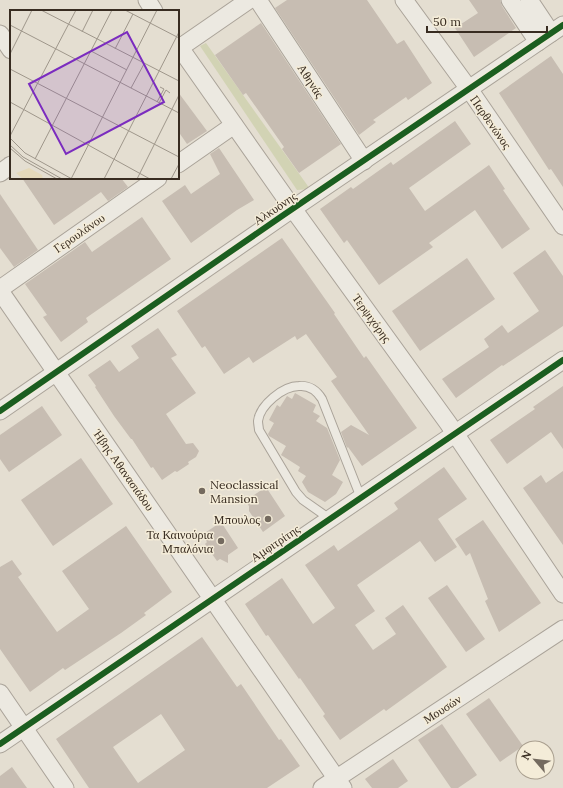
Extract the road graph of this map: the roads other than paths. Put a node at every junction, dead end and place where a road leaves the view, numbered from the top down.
1 (147, 0) edge
2 (249, 0) edge
3 (258, 0) edge
4 (404, 0) edge
5 (510, 0) edge
6 (529, 0) edge
7 (153, 10) edge
8 (551, 33) edge
9 (0, 34) edge
10 (179, 47) edge
11 (10, 49) edge
12 (469, 89) junction
13 (234, 125) junction
14 (364, 161) junction
15 (179, 163) edge
16 (10, 166) edge
17 (0, 173) edge
18 (157, 179) edge
19 (293, 209) junction
20 (563, 226) edge
21 (0, 290) edge
22 (563, 360) edge
23 (56, 372) junction
24 (0, 411) edge
25 (455, 434) junction
26 (361, 498) junction
27 (330, 518) junction
28 (563, 594) edge
29 (212, 599) junction
30 (563, 629) edge
31 (0, 693) edge
32 (24, 728) junction
33 (0, 744) edge
34 (339, 783) edge
35 (65, 788) edge
36 (322, 788) edge

1 - 7 street
2 - 10 street
3 - 14 street, Αθηνάς
4 - 12 street, Παρθενώνος
5 - 8 street
6 - 8 street
8 - 12 street, Αλκυόνης
9 - 11 street
10 - 13 street, Τερψιχόρης
12 - 14 street, Αλκυόνης
12 - 20 street, Παρθενώνος
13 - 15 street
13 - 19 street, Τερψιχόρης
14 - 19 street, Αλκυόνης
16 - 17 street
18 - 21 street, Γερουλάνου
19 - 23 street, Αλκυόνης
19 - 25 street, Τερψιχόρης
21 - 23 street, Ήβης Αθανασιάδου
22 - 25 street, Αμφιτρίτης
23 - 24 street, Αλκυόνης
23 - 29 street, Ήβης Αθανασιάδου
25 - 26 street, Αμφιτρίτης
25 - 28 street, Τερψιχόρης
26 - 27 street, Αμφιτρίτης
26 - 27 lane
27 - 29 street, Αμφιτρίτης
29 - 32 street, Αμφιτρίτης
29 - 34 street, Ήβης Αθανασιάδου
30 - 34 street, Μουσών
31 - 32 street
32 - 33 street, Αμφιτρίτης
32 - 35 street
34 - 36 street, Μουσών

